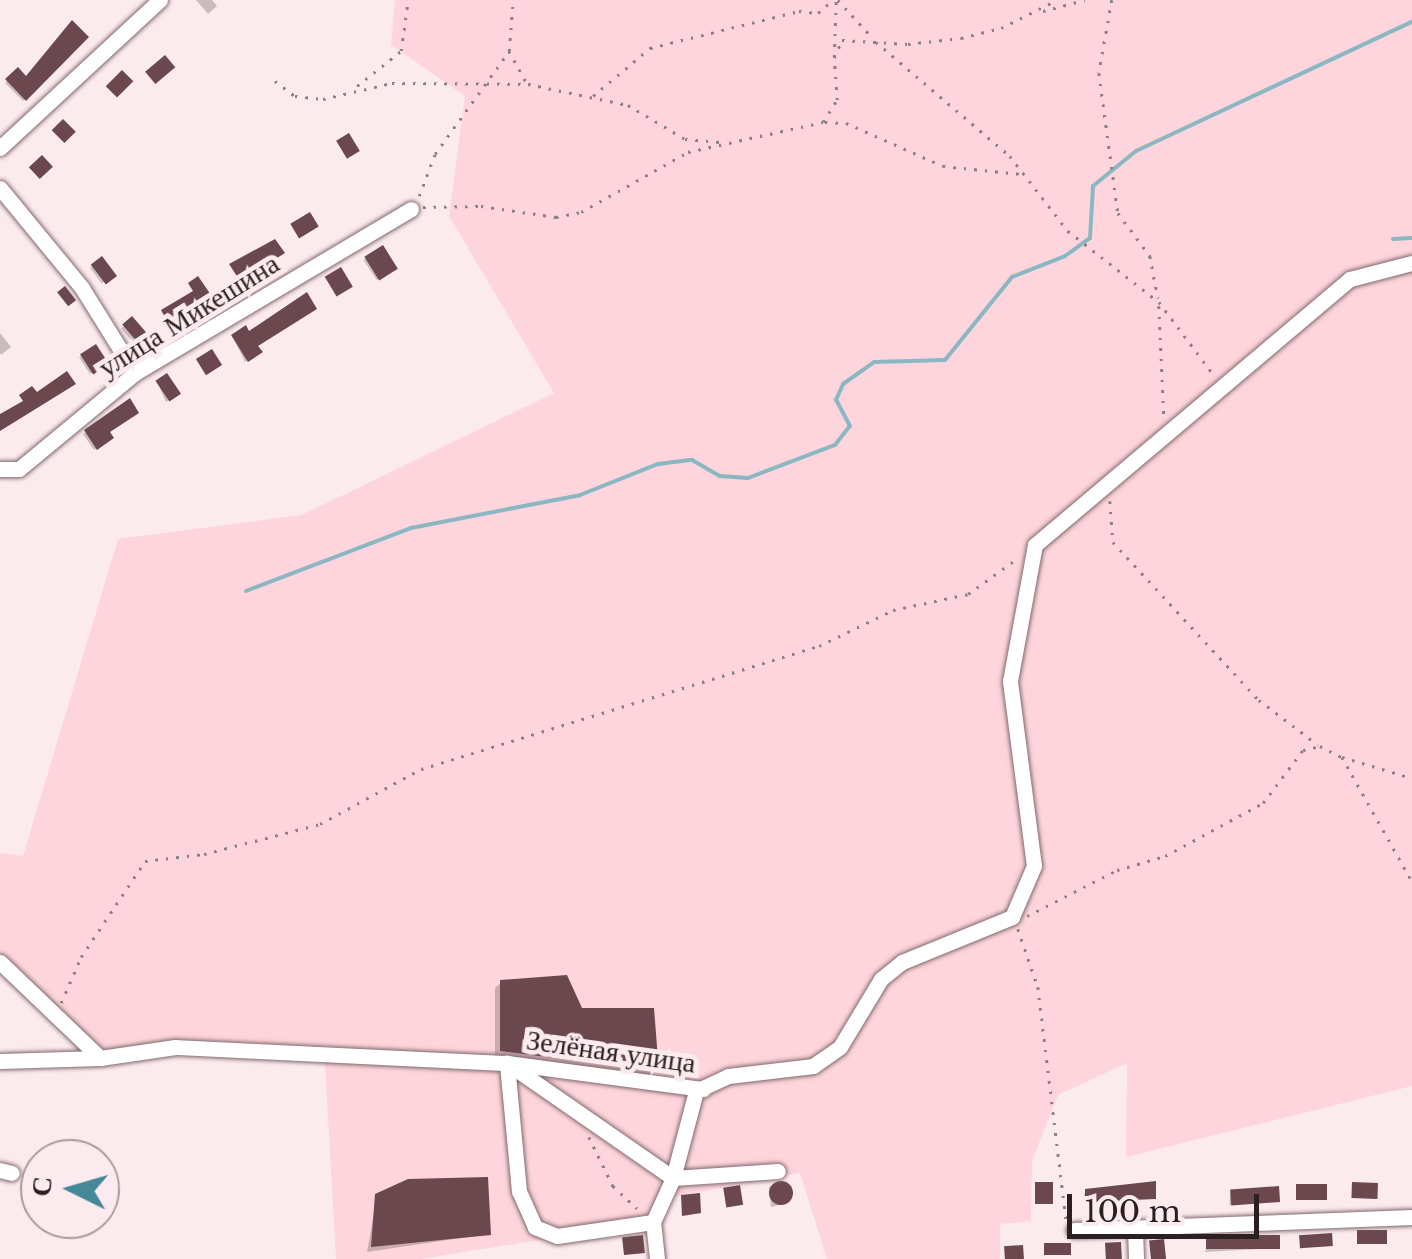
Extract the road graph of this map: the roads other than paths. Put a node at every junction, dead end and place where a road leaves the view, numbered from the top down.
1 (160, 0) edge
2 (0, 148) edge
3 (0, 188) edge
4 (411, 209) road end
5 (1412, 263) edge
6 (134, 373) junction
7 (0, 469) edge
8 (0, 962) edge
9 (100, 1058) junction
10 (0, 1061) edge
11 (508, 1063) junction
12 (708, 1090) junction
13 (778, 1171) dead end
14 (673, 1178) junction
15 (1412, 1217) edge
16 (653, 1222) junction
17 (1134, 1229) junction
18 (1074, 1230) road end
19 (657, 1259) edge
20 (1136, 1259) edge

1 - 2 street
3 - 6 street
4 - 6 street, улица Микешина
5 - 12 street
6 - 7 street, улица Микешина
8 - 9 street
9 - 10 street, Зелёная улица
9 - 11 street, Зелёная улица
11 - 12 street, Зелёная улица
11 - 14 street
11 - 16 street
12 - 14 street
13 - 14 street
14 - 16 street
15 - 17 street
16 - 19 street
17 - 18 street
17 - 20 street

